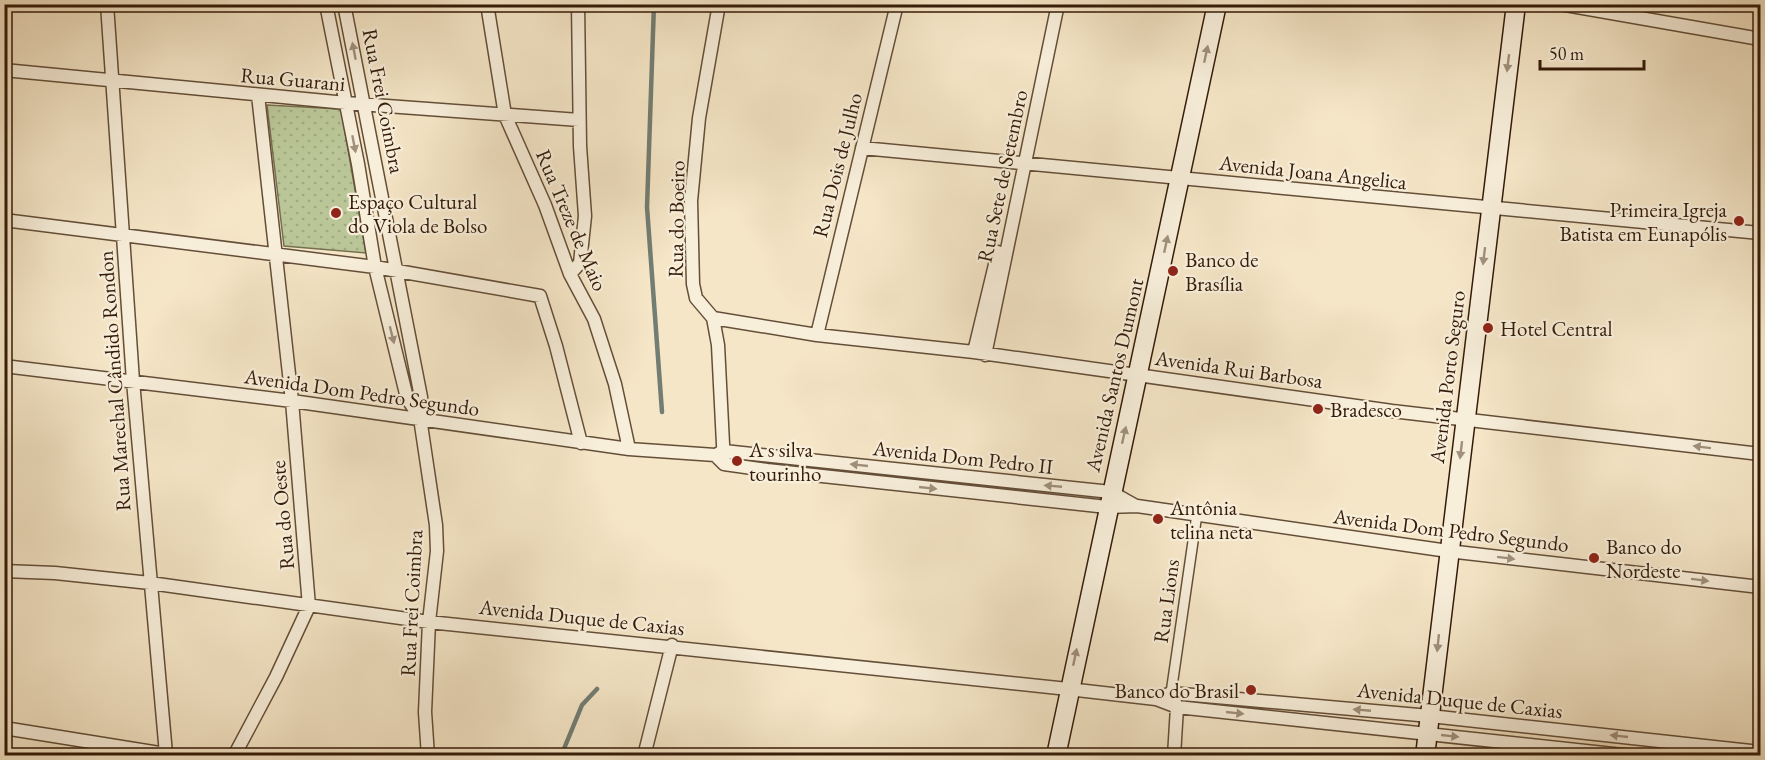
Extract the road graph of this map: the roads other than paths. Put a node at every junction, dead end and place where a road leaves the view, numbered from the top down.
1 (107, 4) edge
2 (326, 4) edge
3 (344, 4) edge
4 (487, 4) edge
5 (578, 4) edge
6 (719, 4) edge
7 (897, 4) edge
8 (1052, 4) edge
9 (1058, 4) edge
10 (1217, 4) edge
11 (1516, 4) edge
12 (1560, 4) edge
13 (1761, 39) edge
14 (4, 70) edge
15 (112, 80) junction
16 (258, 95) junction
17 (346, 103) junction
18 (365, 104) junction
19 (506, 115) junction
20 (579, 120) junction
21 (862, 148) junction
22 (1022, 162) junction
23 (1180, 178) junction
24 (1490, 209) junction
25 (4, 220) edge
26 (1761, 233) edge
27 (123, 236) junction
28 (274, 255) junction
29 (375, 267) junction
30 (397, 270) junction
31 (570, 274) junction
32 (713, 318) junction
33 (817, 335) junction
34 (979, 353) junction
35 (4, 366) edge
36 (1138, 374) junction
37 (133, 381) junction
38 (292, 401) junction
39 (420, 418) junction
40 (1464, 419) junction
41 (580, 443) junction
42 (629, 449) junction
43 (1761, 454) edge
44 (721, 457) junction
45 (883, 467) junction
46 (1003, 482) junction
47 (882, 483) junction
48 (1002, 496) junction
49 (1109, 500) junction
50 (1137, 506) joint
51 (1197, 514) junction
52 (1448, 551) junction
53 (4, 571) edge
54 (150, 583) junction
55 (1761, 587) edge
56 (309, 606) junction
57 (429, 622) junction
58 (672, 645) junction
59 (1068, 689) junction
60 (1171, 693) junction
61 (1156, 699) junction
62 (1177, 707) junction
63 (1429, 725) junction
64 (4, 729) edge
65 (1761, 752) edge
66 (172, 755) edge
67 (234, 756) edge
68 (428, 756) edge
69 (644, 756) edge
70 (1056, 756) edge
71 (1174, 756) edge
72 (1425, 756) edge
73 (1632, 756) edge

1 - 15 street, Rua Marechal Cândido Rondon
2 - 17 street, Rua Frei Coimbra
18 -> 3 street, Rua Frei Coimbra
4 - 19 street, Rua Treze de Maio
5 - 20 street
6 - 32 street, Rua do Boeiro
7 - 21 street, Rua Dois de Julho
8 - 22 street, Rua Sete de Setembro
9 - 22 street, Rua Sete de Setembro
23 -> 10 main road, Avenida Santos Dumont
11 -> 24 main road, Avenida Porto Seguro
12 - 13 street
14 - 15 street, Rua Guarani
15 - 16 street, Rua Guarani
15 - 27 street, Rua Marechal Cândido Rondon
16 - 17 street, Rua Guarani
16 - 28 street, Rua do Oeste
17 - 18 street, Rua Guarani
17 -> 29 street, Rua Frei Coimbra
18 - 19 street, Rua Guarani
18 - 30 street, Rua Frei Coimbra
19 - 20 street, Rua Guarani
19 - 31 street, Rua Treze de Maio
20 - 31 street
21 - 22 street, Avenida Joana Angelica
21 - 33 street, Rua Dois de Julho
22 - 23 street, Avenida Joana Angelica
22 - 34 street, Rua Sete de Setembro
23 - 24 street, Avenida Joana Angelica
36 -> 23 main road, Avenida Santos Dumont
24 - 26 street, Avenida Joana Angelica
24 -> 40 main road, Avenida Porto Seguro
25 - 27 street
27 - 28 street
27 - 37 street, Rua Marechal Cândido Rondon
28 - 29 street
28 - 38 street, Rua do Oeste
29 - 30 street
29 -> 39 street, Rua Frei Coimbra
30 - 39 street, Rua Frei Coimbra
30 - 41 street
31 - 42 street, Rua Treze de Maio
32 - 33 street, Avenida Rui Barbosa
32 - 44 street, Rua do Boeiro
33 - 34 street, Avenida Rui Barbosa
34 - 36 street, Avenida Rui Barbosa
35 - 37 street, Avenida Dom Pedro Segundo
36 - 40 street, Avenida Rui Barbosa
49 -> 36 main road, Avenida Santos Dumont
37 - 38 street, Avenida Dom Pedro Segundo
37 - 54 street, Rua Marechal Cândido Rondon
38 - 39 street, Avenida Dom Pedro Segundo
38 - 56 street, Rua do Oeste
39 - 41 street, Avenida Dom Pedro Segundo
39 - 57 street, Rua Frei Coimbra
43 -> 40 street, Avenida Rui Barbosa
40 -> 52 main road, Avenida Porto Seguro
41 - 42 street, Avenida Dom Pedro Segundo
42 - 44 street, Avenida Dom Pedro Segundo
45 -> 44 street, Avenida Dom Pedro II
44 - 47 street, Avenida Dom Pedro II
45 - 46 street, Avenida Dom Pedro II
45 - 47 street
46 - 48 street
49 -> 46 street, Avenida Dom Pedro II
47 -> 48 street, Avenida Dom Pedro II
48 - 49 street, Avenida Dom Pedro II
49 - 50 street, Avenida Dom Pedro II
59 -> 49 main road, Avenida Santos Dumont
50 - 51 street, Avenida Dom Pedro Segundo
51 - 52 street, Avenida Dom Pedro Segundo
51 - 60 street, Rua Lions
52 -> 55 street, Avenida Dom Pedro Segundo
52 -> 63 main road, Avenida Porto Seguro
53 - 54 street, Avenida Duque de Caxias
54 - 56 street, Avenida Duque de Caxias
54 - 66 street, Rua Marechal Cândido Rondon
56 - 57 street, Avenida Duque de Caxias
56 - 67 street, Rua do Oeste
57 - 58 street, Avenida Duque de Caxias
57 - 68 street, Rua Frei Coimbra
58 - 59 street, Avenida Duque de Caxias
58 - 69 street
59 - 61 street, Avenida Duque de Caxias
59 - 70 main road, Avenida Santos Dumont
60 - 61 street, Avenida Duque de Caxias
60 - 62 street
63 -> 60 street, Avenida Duque de Caxias
61 - 62 street, Avenida Duque de Caxias
62 -> 63 street, Avenida Duque de Caxias
62 - 71 street
65 -> 63 street, Avenida Duque de Caxias
63 - 72 main road, Avenida Porto Seguro
63 -> 73 street, Avenida Duque de Caxias
64 - 66 street

